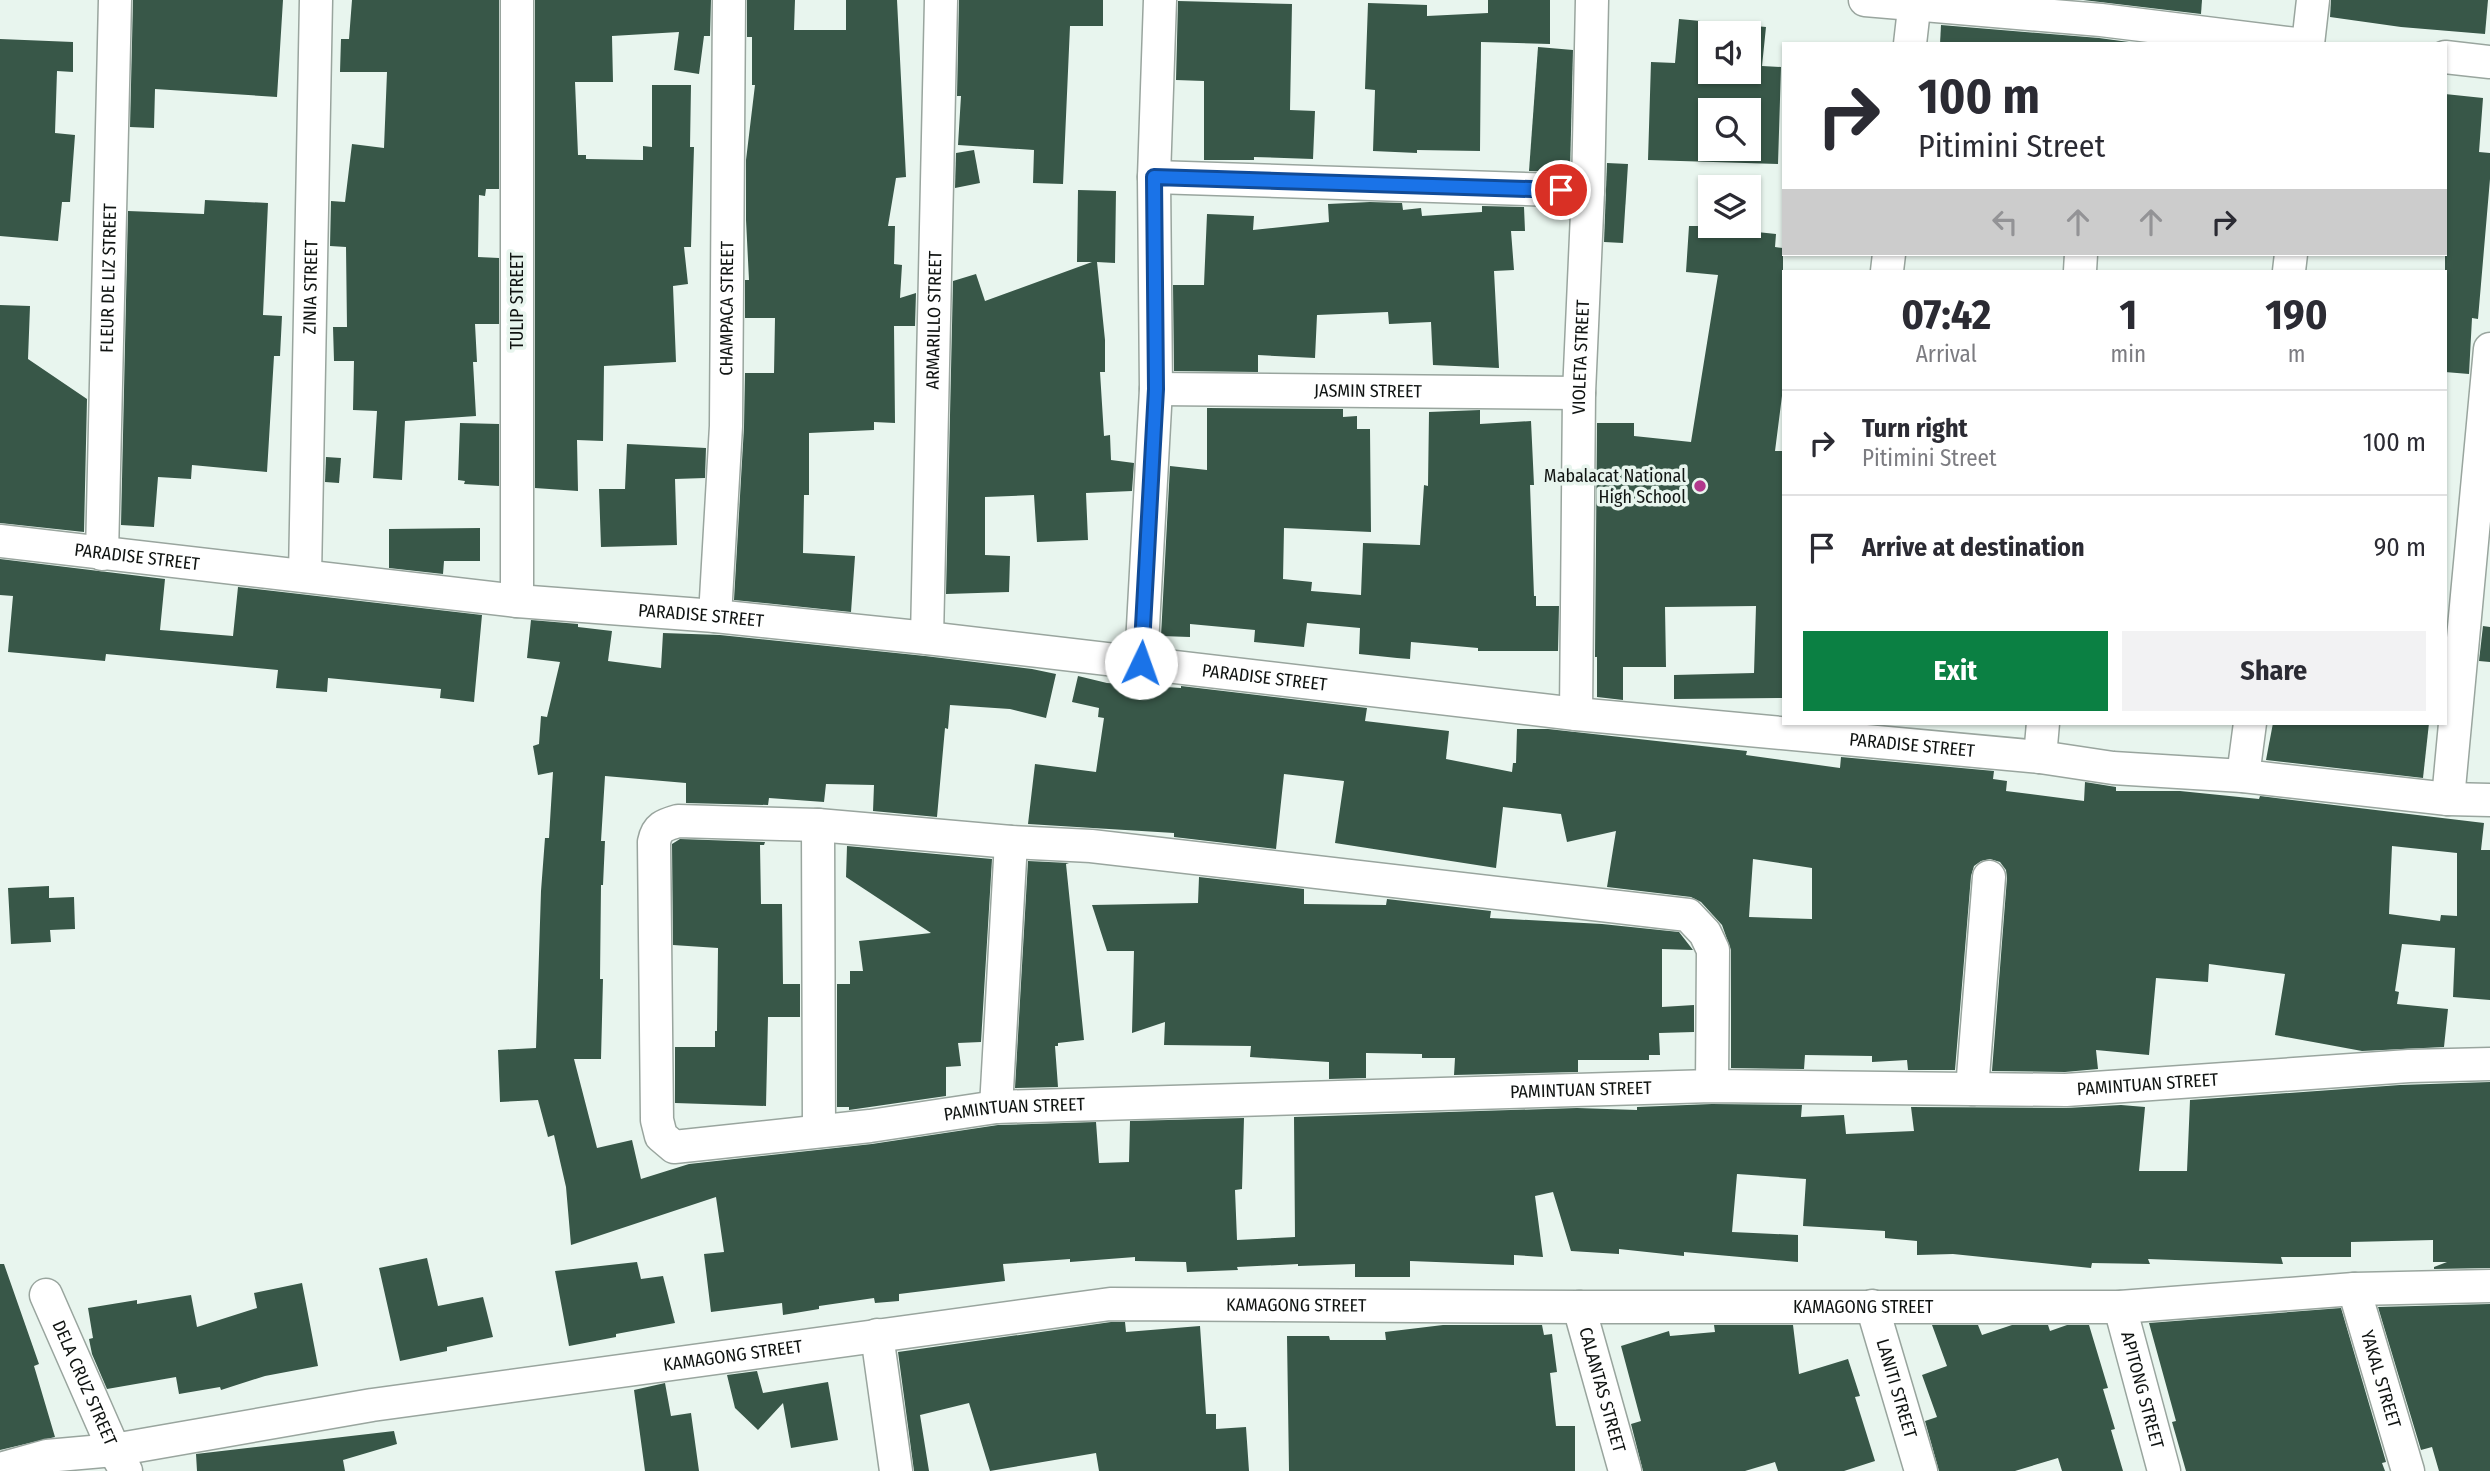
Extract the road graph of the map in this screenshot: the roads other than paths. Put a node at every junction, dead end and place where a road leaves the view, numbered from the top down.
1 (115, 0) edge
2 (316, 0) edge
3 (517, 0) edge
4 (729, 0) edge
5 (941, 0) edge
6 (1160, 0) edge
7 (1592, 0) edge
8 (1865, 0) edge
9 (2312, 0) edge
10 (1914, 1) edge
11 (2101, 21) edge
12 (1910, 42) edge
13 (2279, 42) edge
14 (2308, 42) edge
15 (2447, 57) edge
16 (2490, 62) edge
17 (1154, 177) junction
18 (1588, 191) junction
19 (2490, 349) edge
20 (1156, 389) junction
21 (1578, 393) junction
22 (0, 541) edge
23 (102, 554) junction
24 (305, 576) junction
25 (517, 601) junction
26 (715, 616) junction
27 (927, 638) junction
28 (1141, 663) junction
29 (1576, 714) junction
30 (2043, 725) edge
31 (2250, 725) edge
32 (1840, 731) edge
33 (2040, 757) junction
34 (2243, 776) junction
35 (2448, 799) junction
36 (2490, 800) edge
37 (818, 825) junction
38 (1011, 842) junction
39 (1989, 877) dead end
40 (2490, 1064) edge
41 (1712, 1086) junction
42 (1972, 1089) junction
43 (996, 1107) junction
44 (819, 1131) junction
45 (2490, 1286) edge
46 (2354, 1289) junction
47 (46, 1295) dead end
48 (1872, 1306) junction
49 (1579, 1307) junction
50 (2119, 1307) junction
51 (877, 1335) junction
52 (120, 1461) edge
53 (0, 1469) edge
54 (897, 1471) edge
55 (1625, 1471) edge
56 (1920, 1471) edge
57 (2164, 1471) edge
58 (2408, 1471) edge

1 - 23 street, FLEUR DE LIZ STREET
2 - 24 street, ZINIA STREET
3 - 25 street, TULIP STREET
4 - 26 street, CHAMPACA STREET
5 - 27 street, ARMARILLO STREET
6 - 17 street
7 - 18 street, VIOLETA STREET
8 - 10 street
9 - 14 street
10 - 11 street
10 - 12 street
11 - 13 street
15 - 16 street
17 - 18 street
17 - 20 street
18 - 21 street, VIOLETA STREET
19 - 35 street
20 - 21 street, JASMIN STREET
20 - 28 street
21 - 29 street, VIOLETA STREET
22 - 23 street, PARADISE STREET
23 - 24 street, PARADISE STREET
24 - 25 street, PARADISE STREET
25 - 26 street, PARADISE STREET
26 - 27 street, PARADISE STREET
27 - 28 street, PARADISE STREET
28 - 29 street, PARADISE STREET
29 - 32 street, PARADISE STREET
30 - 33 street
31 - 34 street
32 - 33 street, PARADISE STREET
33 - 34 street, PARADISE STREET
34 - 35 street, PARADISE STREET
35 - 36 street, PARADISE STREET
37 - 38 street
37 - 44 street
37 - 44 street, PAMINTUAN STREET
38 - 41 street
38 - 43 street
39 - 42 street
40 - 42 street, PAMINTUAN STREET
41 - 42 street, PAMINTUAN STREET
41 - 43 street, PAMINTUAN STREET
43 - 44 street, PAMINTUAN STREET
45 - 46 street, KAMAGONG STREET
46 - 50 street, KAMAGONG STREET
46 - 58 street, YAKAL STREET
47 - 52 street, DELA CRUZ STREET
48 - 49 street, KAMAGONG STREET
48 - 50 street, KAMAGONG STREET
48 - 56 street, LANITI STREET
49 - 51 street, KAMAGONG STREET
49 - 55 street, CALANTAS STREET
50 - 57 street, APITONG STREET
51 - 52 street, KAMAGONG STREET
51 - 54 street
52 - 53 street, KAMAGONG STREET

